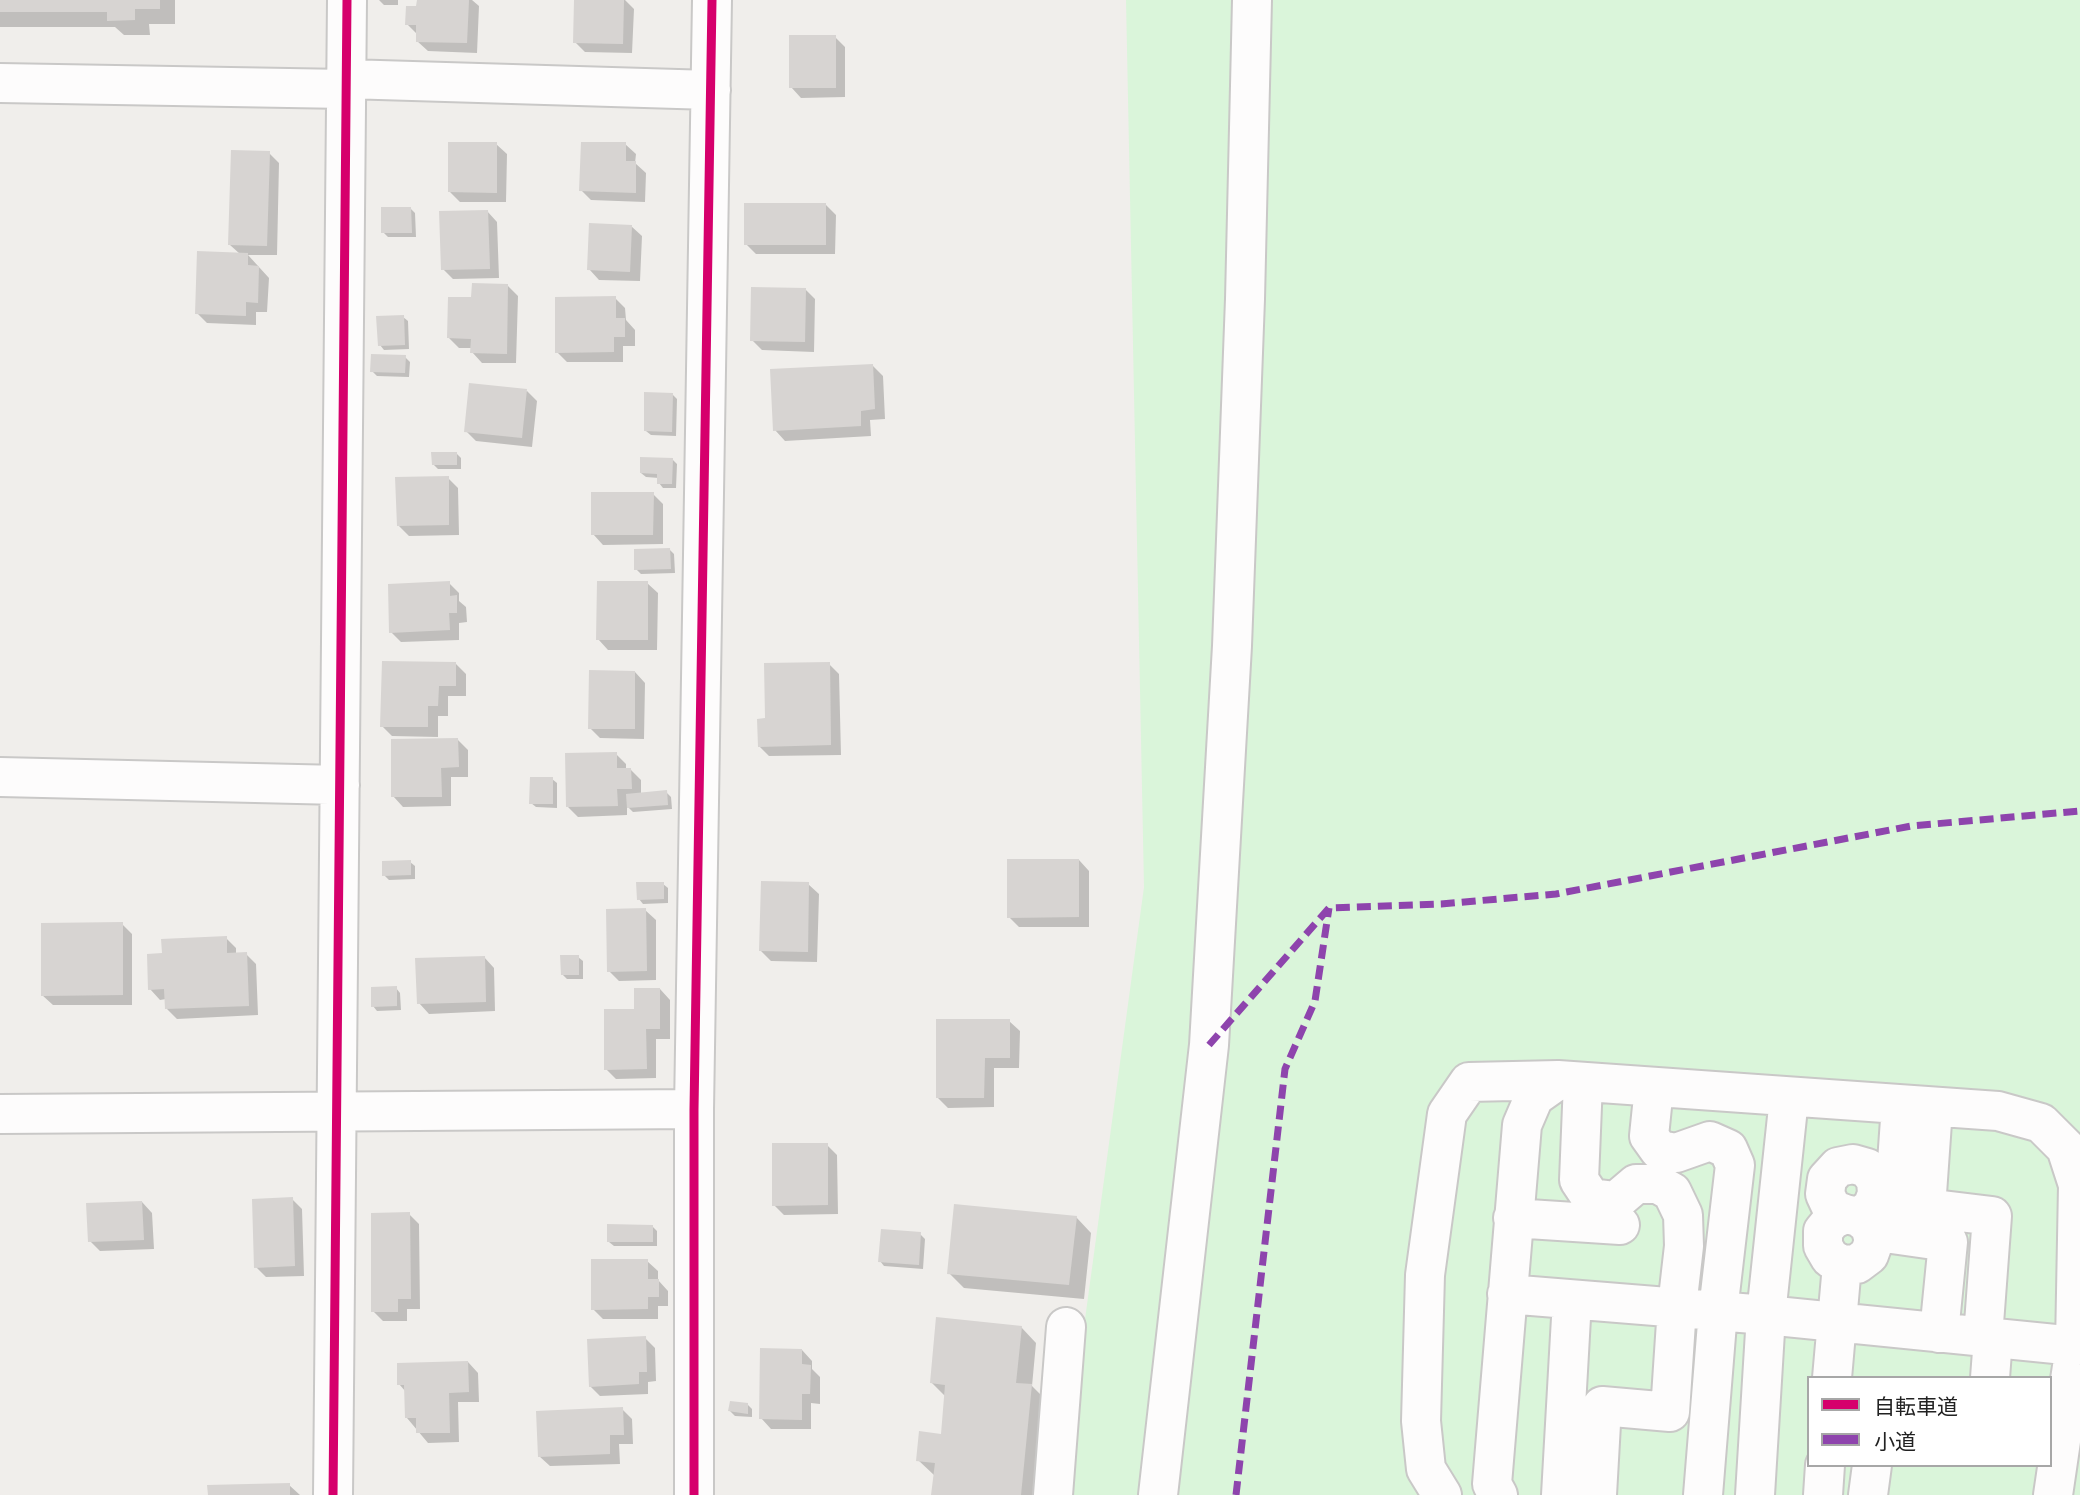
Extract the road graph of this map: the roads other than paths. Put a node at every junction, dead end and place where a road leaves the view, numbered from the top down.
1 (347, 0) edge
2 (712, 0) edge
3 (1252, 0) edge
4 (0, 83) edge
5 (346, 84) junction
6 (711, 90) junction
7 (0, 777) edge
8 (340, 785) junction
9 (1570, 1081) junction
10 (1654, 1087) junction
11 (1789, 1098) junction
12 (1857, 1102) junction
13 (1917, 1107) junction
14 (694, 1109) junction
15 (337, 1111) junction
16 (0, 1114) edge
17 (1513, 1217) junction
18 (1620, 1225) dead end
19 (1507, 1294) junction
20 (1572, 1300) junction
21 (1677, 1307) junction
22 (1718, 1311) junction
23 (1766, 1315) junction
24 (1837, 1322) junction
25 (1066, 1327) dead end
26 (1939, 1333) junction
27 (1988, 1337) junction
28 (2075, 1346) junction
29 (1832, 1376) edge
30 (1990, 1376) edge
31 (1825, 1467) edge
32 (1872, 1467) edge
33 (333, 1495) edge
34 (694, 1495) edge
35 (1053, 1495) edge
36 (1158, 1495) edge
37 (1442, 1495) edge
38 (1498, 1495) edge
39 (1561, 1495) edge
40 (1597, 1495) edge
41 (1703, 1495) edge
42 (1755, 1495) edge
43 (1823, 1495) edge
44 (1868, 1495) edge
45 (2053, 1495) edge

1 - 5 street
2 - 6 street
3 - 36 street
4 - 5 street
5 - 6 street
5 - 8 street
6 - 14 street
7 - 8 street
8 - 15 street
9 - 10 street
9 - 17 street
9 - 21 street
9 - 37 street
10 - 11 street
10 - 22 street
11 - 12 street
11 - 23 street
12 - 13 street
12 - 24 street
13 - 26 street
13 - 27 street
13 - 28 street
14 - 15 street
14 - 34 street
15 - 16 street
15 - 33 street
17 - 18 street
17 - 19 street
19 - 20 street
19 - 38 street
20 - 21 street
20 - 39 street
21 - 22 street
21 - 40 street
22 - 23 street
22 - 41 street
23 - 24 street
23 - 42 street
24 - 26 street
24 - 29 street
25 - 35 street
26 - 27 street
27 - 28 street
27 - 30 street
28 - 45 street
31 - 43 street
32 - 44 street

